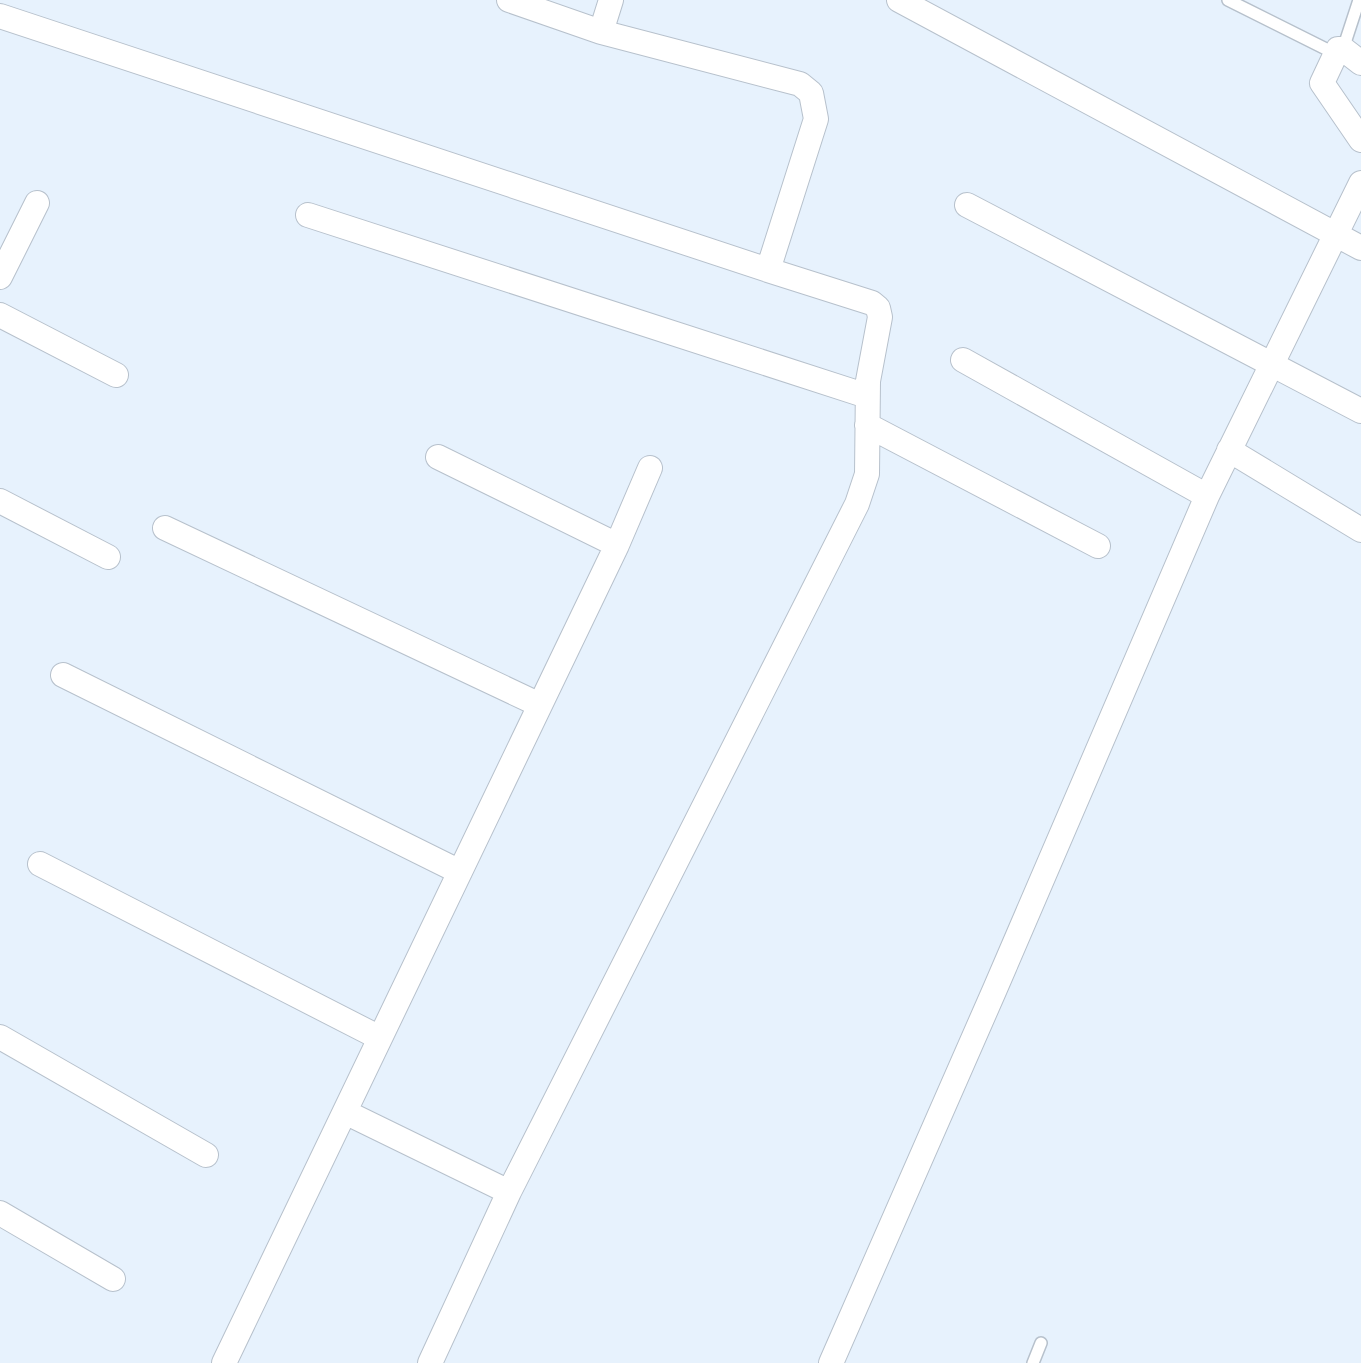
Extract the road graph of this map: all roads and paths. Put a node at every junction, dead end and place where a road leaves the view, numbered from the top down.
1 (509, 0) edge
2 (612, 0) edge
3 (899, 0) edge
4 (1228, 0) edge
5 (1359, 0) edge
6 (0, 16) edge
7 (601, 32) junction
8 (1346, 55) edge
9 (1361, 140) edge
10 (1361, 182) edge
11 (37, 203) dead end
12 (967, 205) dead end
13 (308, 215) dead end
14 (1337, 235) junction
15 (1361, 248) edge
16 (768, 270) junction
17 (0, 277) edge
18 (0, 315) edge
19 (963, 360) dead end
20 (1272, 362) junction
21 (116, 376) dead end
22 (867, 396) junction
23 (1361, 410) edge
24 (867, 426) junction
25 (1229, 450) junction
26 (438, 457) dead end
27 (650, 468) dead end
28 (1207, 496) junction
29 (0, 501) edge
30 (165, 528) dead end
31 (1361, 530) edge
32 (617, 545) junction
33 (1098, 546) dead end
34 (108, 556) dead end
35 (63, 675) dead end
36 (540, 705) junction
37 (40, 864) dead end
38 (460, 872) junction
39 (0, 1037) edge
40 (380, 1038) junction
41 (345, 1112) junction
42 (206, 1155) dead end
43 (509, 1192) junction
44 (0, 1213) edge
45 (113, 1279) dead end
46 (1041, 1343) dead end
47 (224, 1363) edge
48 (430, 1363) edge
49 (831, 1363) edge
50 (1033, 1363) edge

1 - 7 street
2 - 7 street
3 - 14 street
4 - 8 lane
5 - 8 lane
6 - 16 street
7 - 16 street
8 - 9 street
10 - 14 street
11 - 17 street
12 - 20 street
13 - 22 street
14 - 15 street
14 - 20 street
16 - 22 street
18 - 21 street
19 - 28 street
20 - 23 street
20 - 25 street
22 - 24 street
24 - 33 street
24 - 43 street
25 - 28 street
25 - 31 street
26 - 32 street
27 - 32 street
28 - 49 street
29 - 34 street
30 - 36 street
32 - 36 street
35 - 38 street
36 - 38 street
37 - 40 street
38 - 40 street
39 - 42 street
40 - 41 street
41 - 43 street
41 - 47 street
43 - 48 street
44 - 45 street
46 - 50 lane

